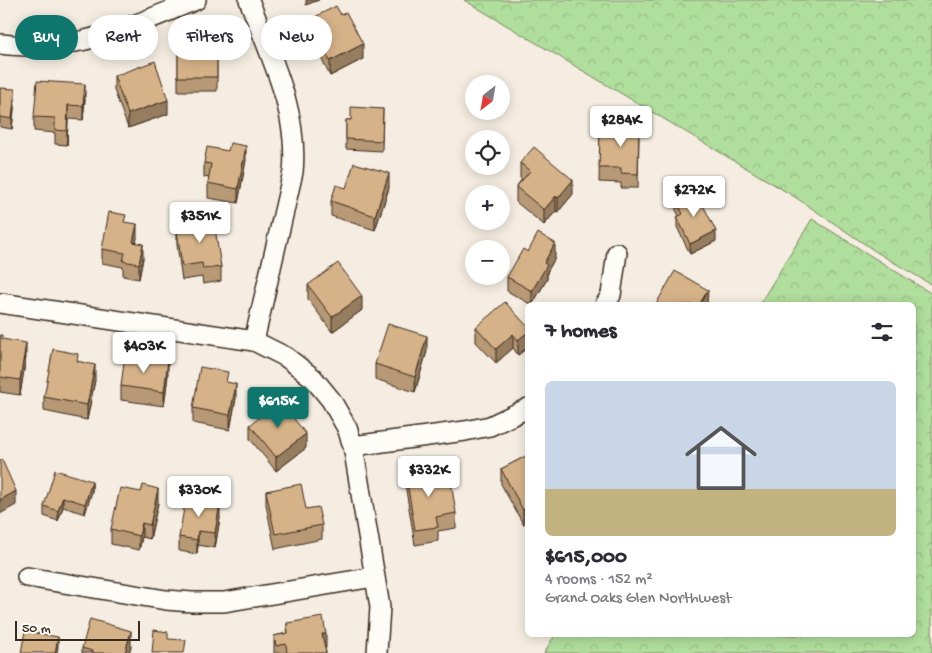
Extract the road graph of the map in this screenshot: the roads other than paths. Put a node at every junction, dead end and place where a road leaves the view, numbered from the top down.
1 (196, 0) edge
2 (249, 0) edge
3 (0, 44) edge
4 (617, 253) dead end
5 (607, 302) edge
6 (0, 303) edge
7 (254, 342) junction
8 (525, 409) edge
9 (352, 446) junction
10 (27, 577) dead end
11 (374, 577) junction
12 (378, 653) edge

1 - 3 street
2 - 7 street
4 - 5 street
6 - 7 street
7 - 9 street
8 - 9 street
9 - 11 street
10 - 11 street
11 - 12 street

